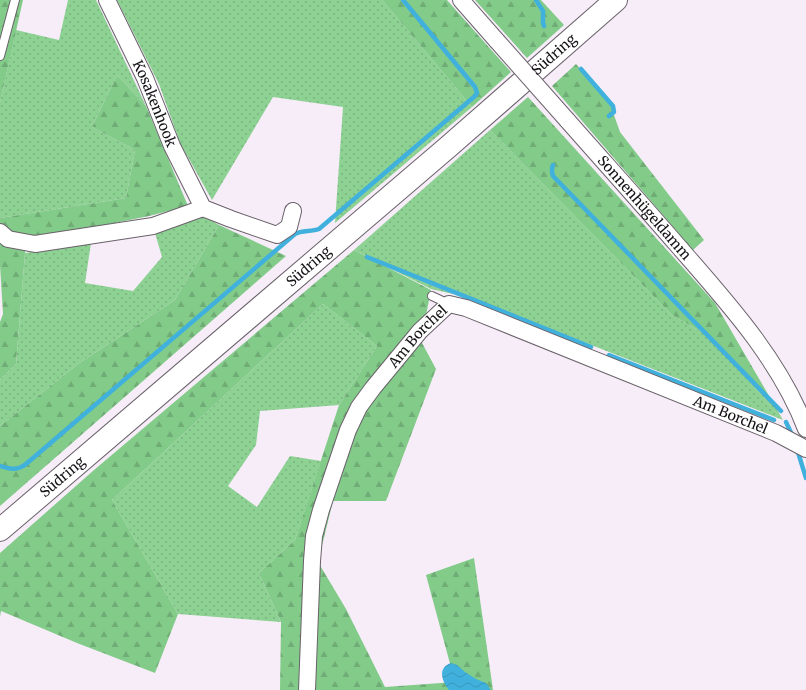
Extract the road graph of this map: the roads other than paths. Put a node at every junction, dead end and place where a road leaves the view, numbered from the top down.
1 (15, 0) edge
2 (107, 0) edge
3 (461, 0) edge
4 (616, 0) edge
5 (0, 56) edge
6 (203, 208) junction
7 (293, 211) dead end
8 (0, 232) edge
9 (432, 296) dead end
10 (449, 304) junction
11 (806, 430) edge
12 (806, 449) edge
13 (0, 530) edge
14 (308, 690) edge

1 - 5 lane
2 - 6 street, Kosakenhook
3 - 11 street, Sonnenhügeldamm, bridge
4 - 13 main road, Südring
6 - 7 street
6 - 8 street
9 - 10 lane
10 - 12 street, Am Borchel
10 - 14 street, Am Borchel

